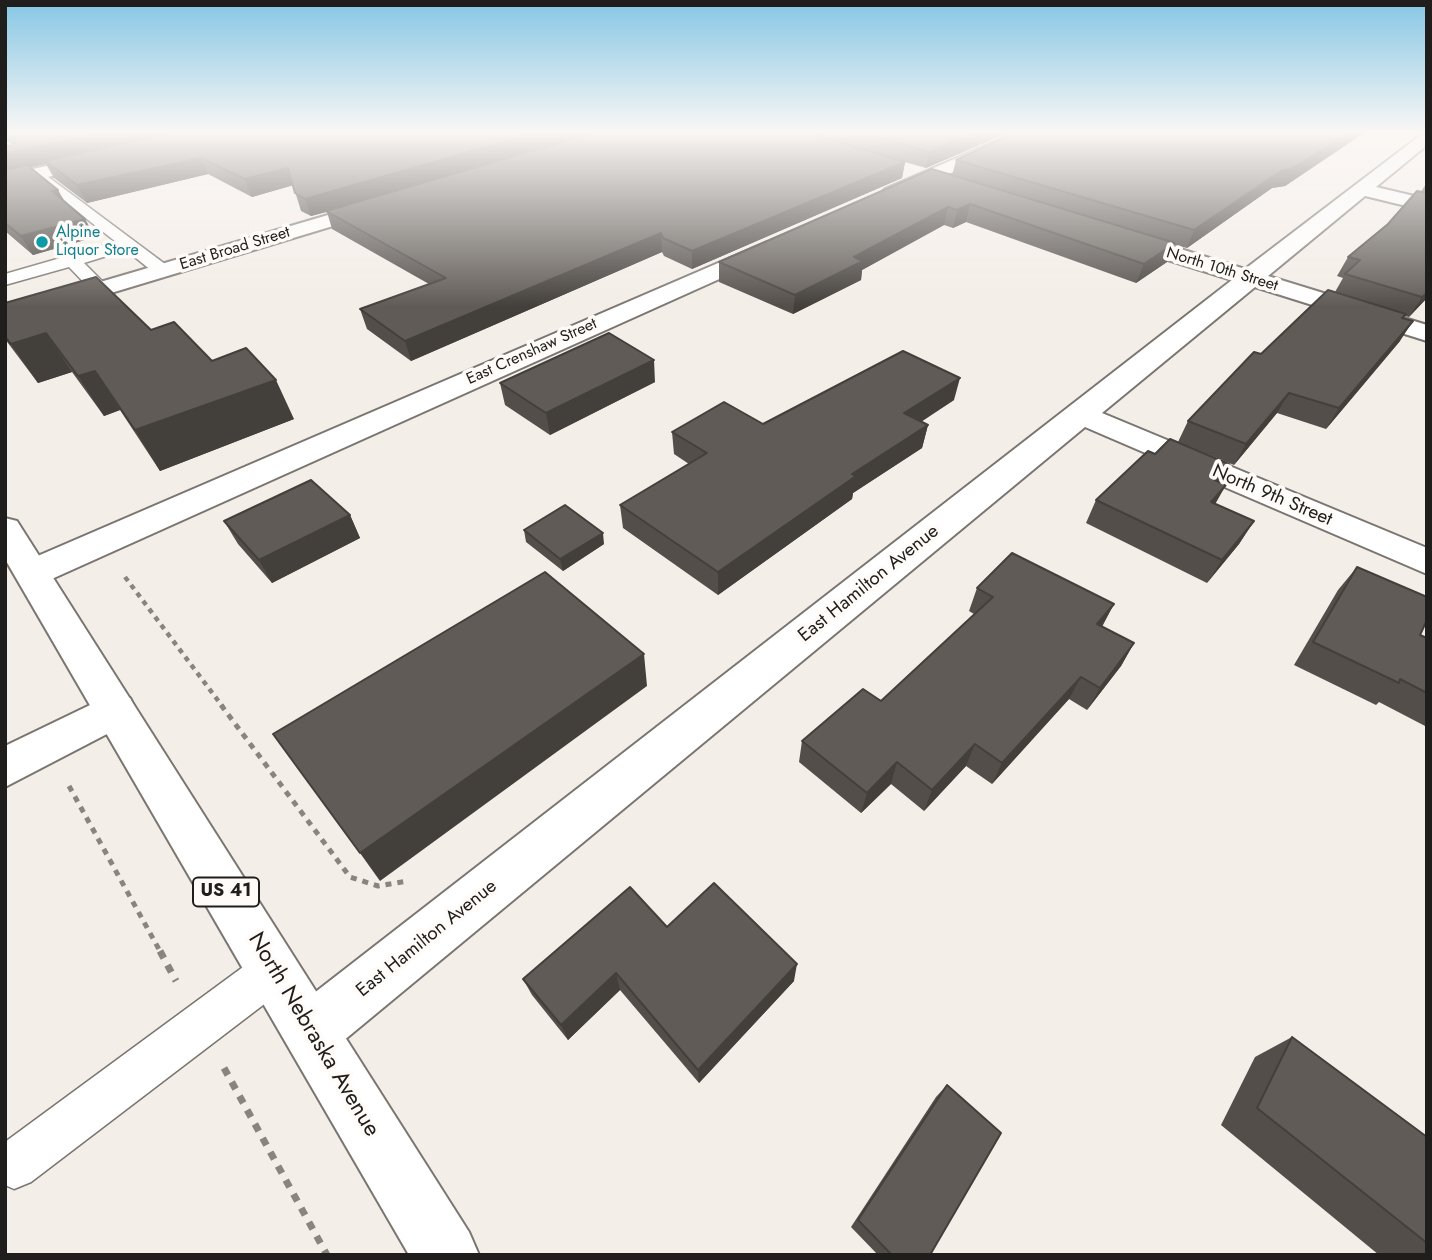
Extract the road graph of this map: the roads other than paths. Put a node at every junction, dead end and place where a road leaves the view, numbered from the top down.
1 (59, 190) edge
2 (901, 190) edge
3 (1361, 190) edge
4 (1365, 190) edge
5 (401, 199) edge
6 (1427, 205) edge
7 (864, 206) edge
8 (1099, 231) edge
9 (788, 240) edge
10 (128, 244) junction
11 (72, 261) junction
12 (163, 271) junction
13 (1248, 278) junction
14 (5, 280) edge
15 (101, 290) junction
16 (5, 318) edge
17 (1427, 333) edge
18 (1080, 414) junction
19 (5, 529) edge
20 (1427, 562) edge
21 (32, 573) junction
22 (115, 710) junction
23 (5, 768) edge
24 (273, 971) junction
25 (311, 1031) junction
26 (14, 1165) dead end
27 (446, 1255) edge

1 - 10 lane
2 - 7 street
3 - 13 street, East Hamilton Avenue
4 - 6 street
5 - 12 street, East Broad Street
8 - 13 street, North 10th Street
9 - 21 street, East Crenshaw Street
10 - 11 lane
10 - 12 lane
11 - 14 lane
11 - 15 lane
12 - 15 street, East Broad Street
13 - 17 street, North 10th Street
13 - 18 street, East Hamilton Avenue
15 - 16 street, East Broad Street
18 - 20 street, North 9th Street
18 - 25 street, East Hamilton Avenue
19 - 21 street, North Nebraska Avenue / US 41
21 - 22 street, North Nebraska Avenue / US 41
22 - 23 street
22 - 24 street, North Nebraska Avenue / US 41
24 - 25 street, North Nebraska Avenue / US 41
24 - 26 lane
25 - 27 street, North Nebraska Avenue / US 41

